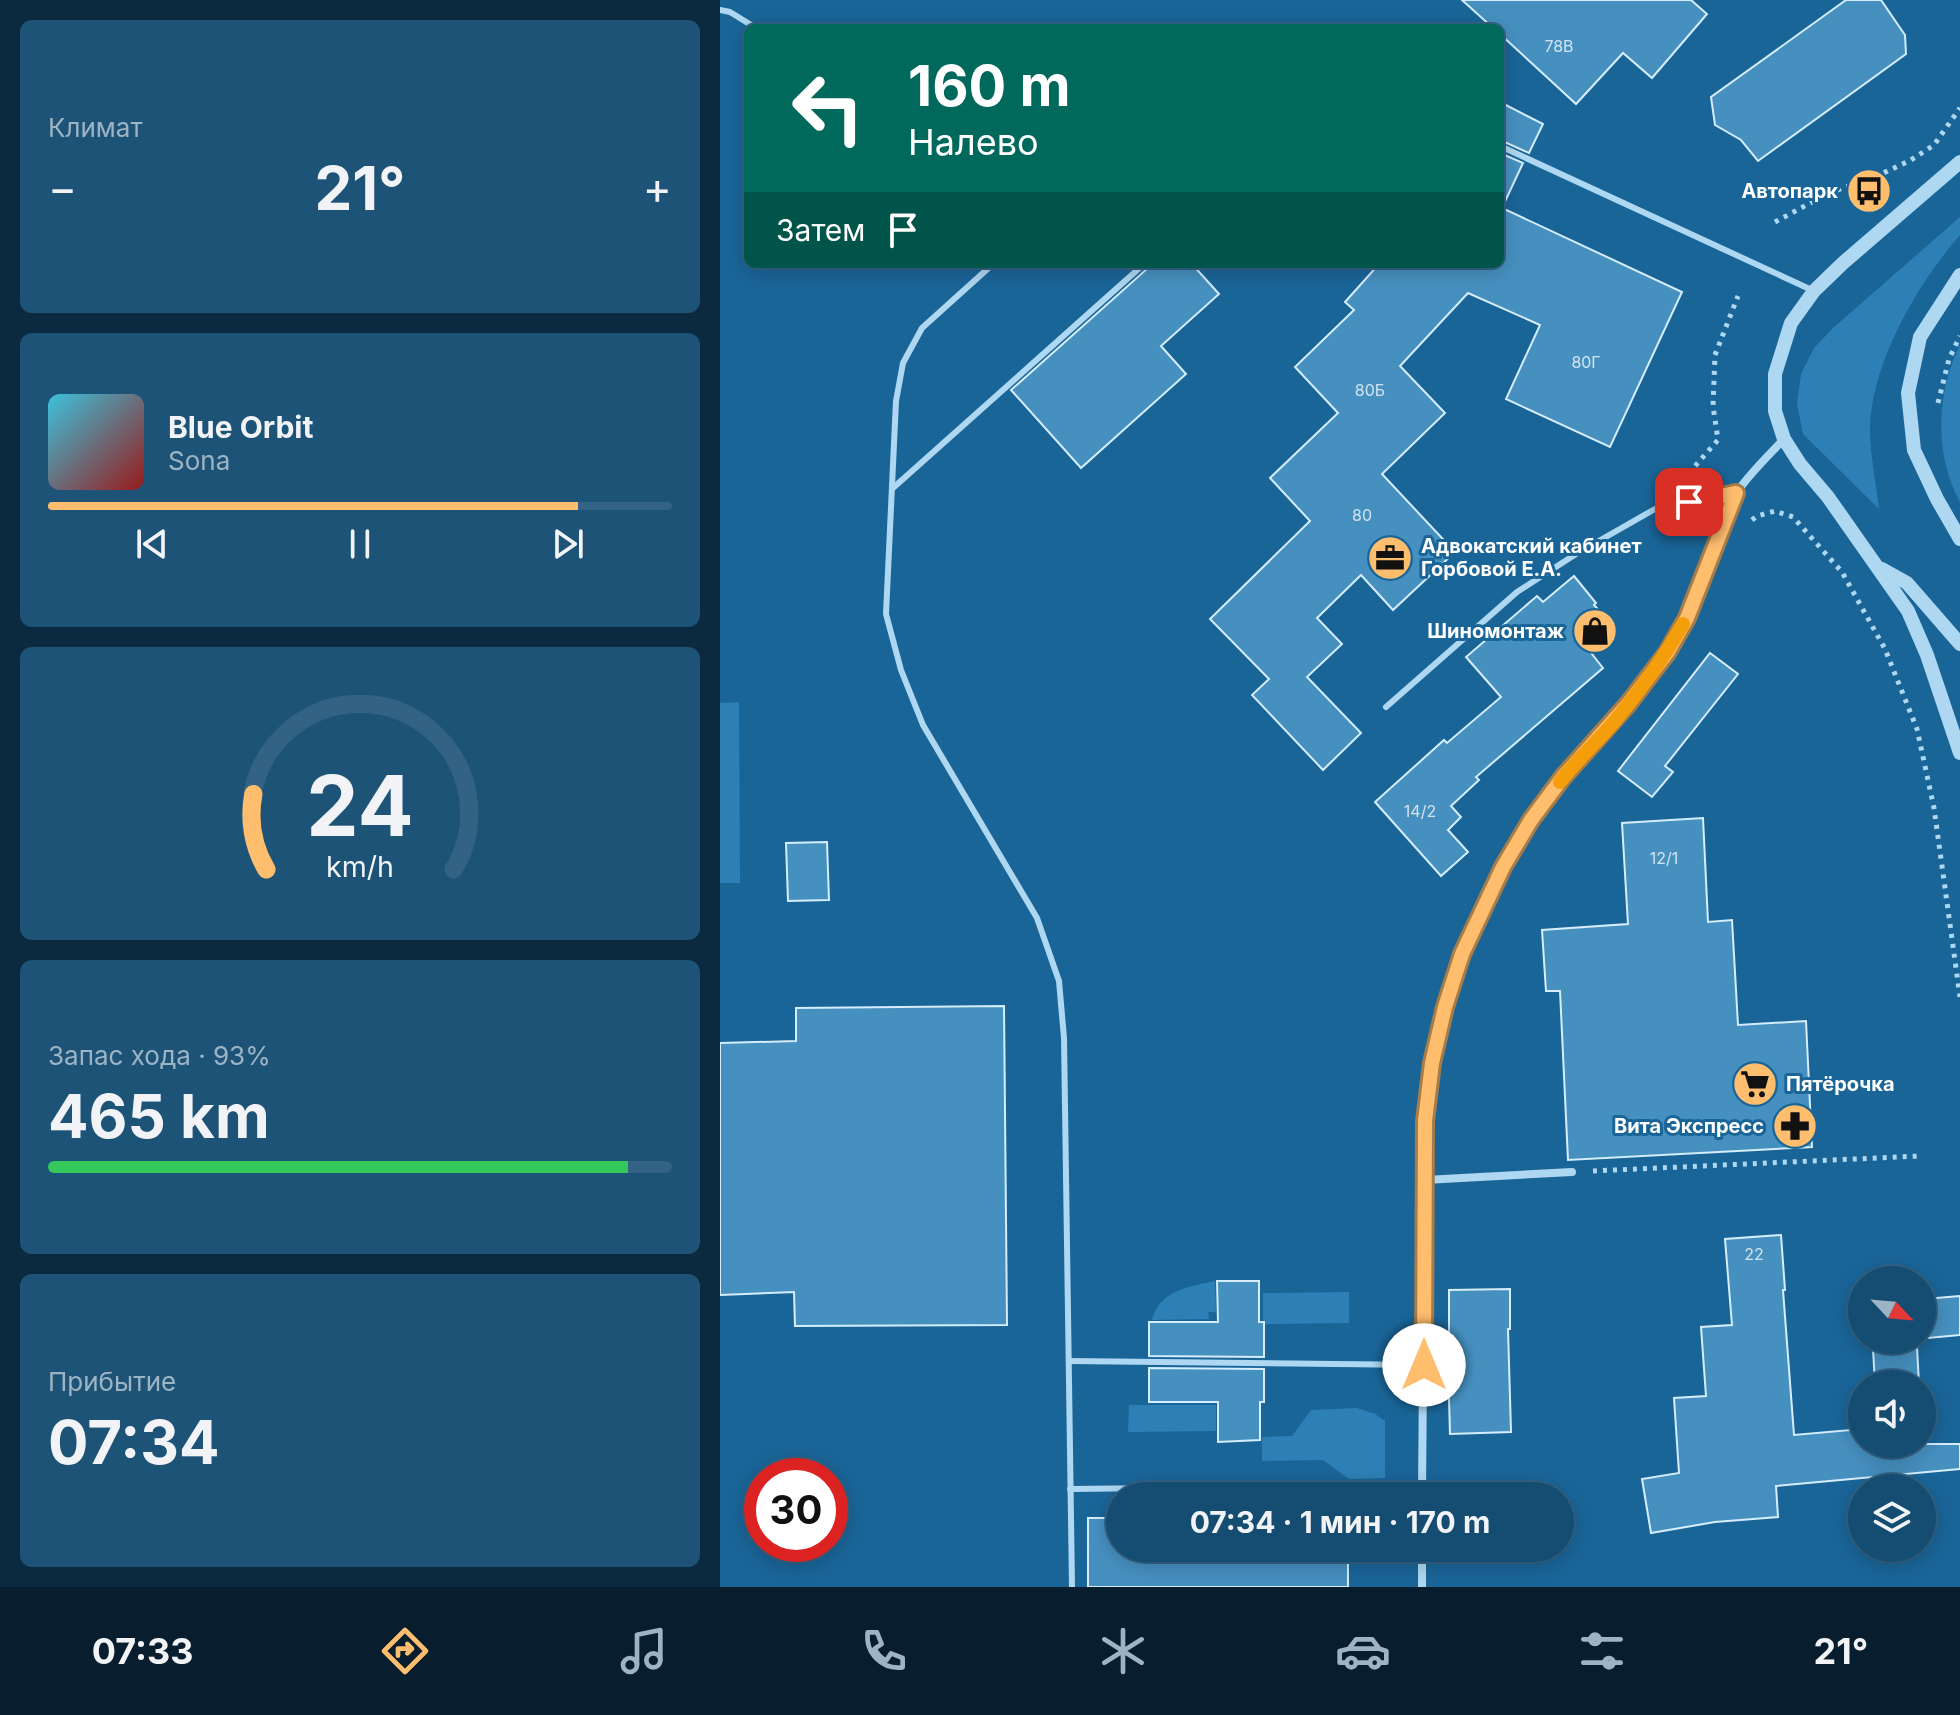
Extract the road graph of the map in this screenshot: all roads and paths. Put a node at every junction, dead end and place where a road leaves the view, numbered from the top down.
1 (720, 10) edge
2 (750, 24) edge
3 (1960, 108) edge
4 (1504, 148) edge
5 (1960, 162) edge
6 (1775, 222) dead end
7 (989, 268) edge
8 (1140, 268) edge
9 (1960, 275) edge
10 (1814, 291) junction
11 (1738, 296) dead end
12 (1960, 336) edge
13 (1938, 417) dead end
14 (1784, 439) junction
15 (1680, 483) dead end
16 (893, 488) junction
17 (1736, 493) junction
18 (1749, 522) dead end
19 (1960, 539) edge
20 (1878, 567) junction
21 (1960, 644) edge
22 (1386, 707) dead end
23 (1960, 753) edge
24 (1960, 997) edge
25 (1920, 1156) dead end
26 (1572, 1172) joint
27 (1425, 1180) junction
28 (1069, 1361) junction
29 (1424, 1365) junction
30 (1422, 1482) edge
31 (1070, 1489) junction
32 (1106, 1489) edge
33 (1422, 1562) edge
34 (1072, 1587) edge
35 (1422, 1587) edge

1 - 2 lane
3 - 6 path
4 - 10 lane
5 - 10 street
7 - 16 lane
8 - 16 lane
9 - 19 street
10 - 14 street
11 - 15 path
12 - 13 path
14 - 17 street
14 - 20 street
16 - 28 lane
17 - 22 lane
17 - 27 street
18 - 24 path
20 - 21 street
20 - 23 street
25 - 26 path
26 - 27 street
27 - 29 street
28 - 29 lane
28 - 31 lane
29 - 30 street
31 - 32 lane
31 - 34 lane
33 - 35 street

